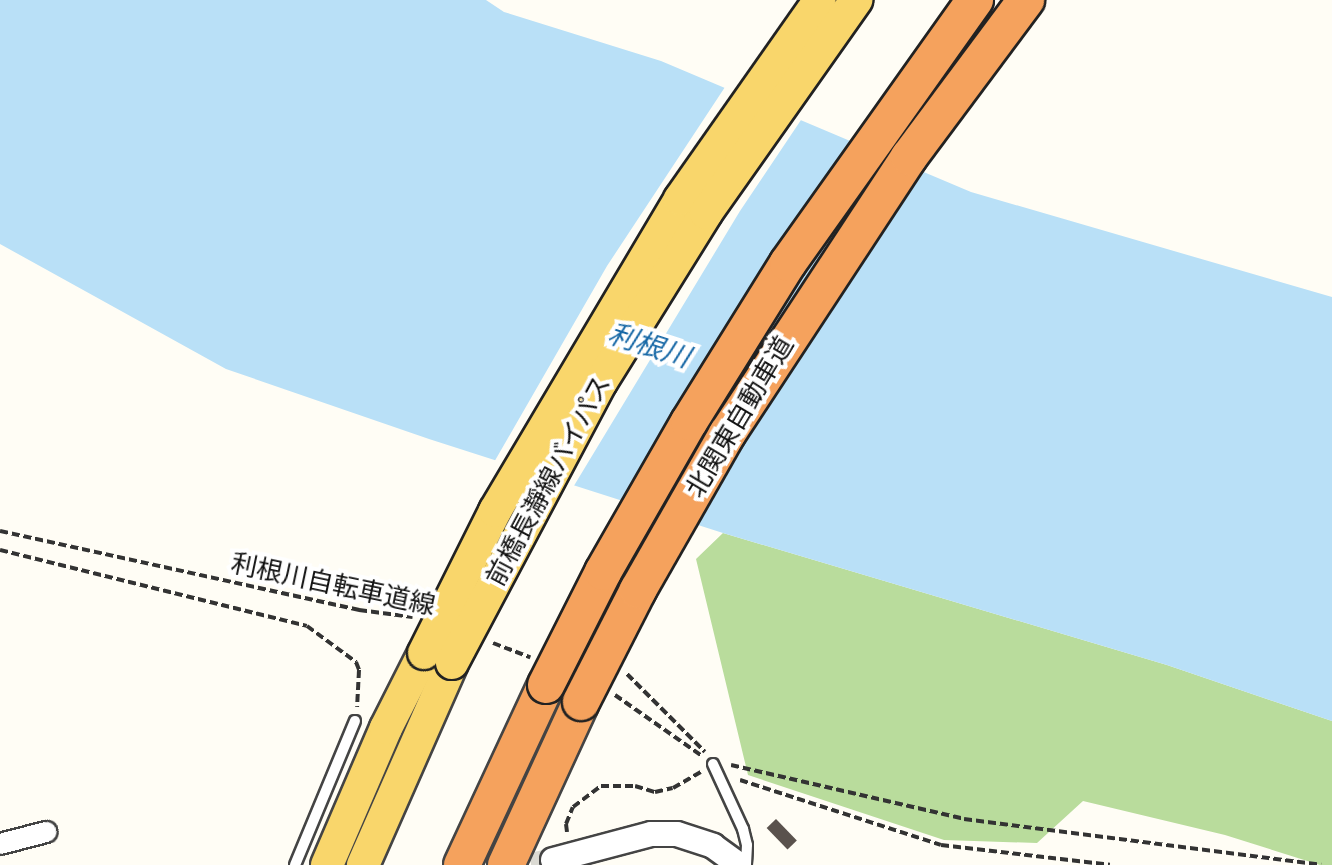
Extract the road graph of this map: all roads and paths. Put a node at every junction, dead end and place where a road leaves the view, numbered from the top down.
1 (820, 0) edge
2 (856, 0) edge
3 (975, 0) edge
4 (1026, 0) edge
5 (0, 531) edge
6 (0, 550) edge
7 (417, 618) dead end
8 (493, 643) dead end
9 (438, 658) junction
10 (623, 665) dead end
11 (541, 672) junction
12 (594, 696) junction
13 (355, 721) joint
14 (684, 742) dead end
15 (713, 764) junction
16 (733, 778) dead end
17 (46, 832) dead end
18 (0, 844) edge
19 (568, 853) edge
20 (295, 865) edge
21 (327, 865) edge
22 (363, 865) edge
23 (462, 865) edge
24 (506, 865) edge
25 (739, 865) edge
26 (746, 865) edge
27 (1110, 865) edge
28 (1321, 865) edge

1 - 9 main road, 前橋長瀞線バイパス, bridge
2 - 9 main road, 前橋長瀞線バイパス, bridge
3 - 11 highway, 北関東自動車道, bridge
4 - 12 highway, 北関東自動車道, bridge
5 - 7 path, 利根川自転車道線
6 - 13 path, 利根川自転車道線
8 - 11 path
9 - 21 main road, 前橋長瀞線バイパス
9 - 22 main road, 前橋長瀞線バイパス
10 - 15 path
11 - 23 highway, 北関東自動車道
12 - 14 path
12 - 24 highway, 北関東自動車道
13 - 20 lane
15 - 19 path
15 - 26 lane
15 - 28 path
16 - 27 path
17 - 18 street
19 - 25 street

